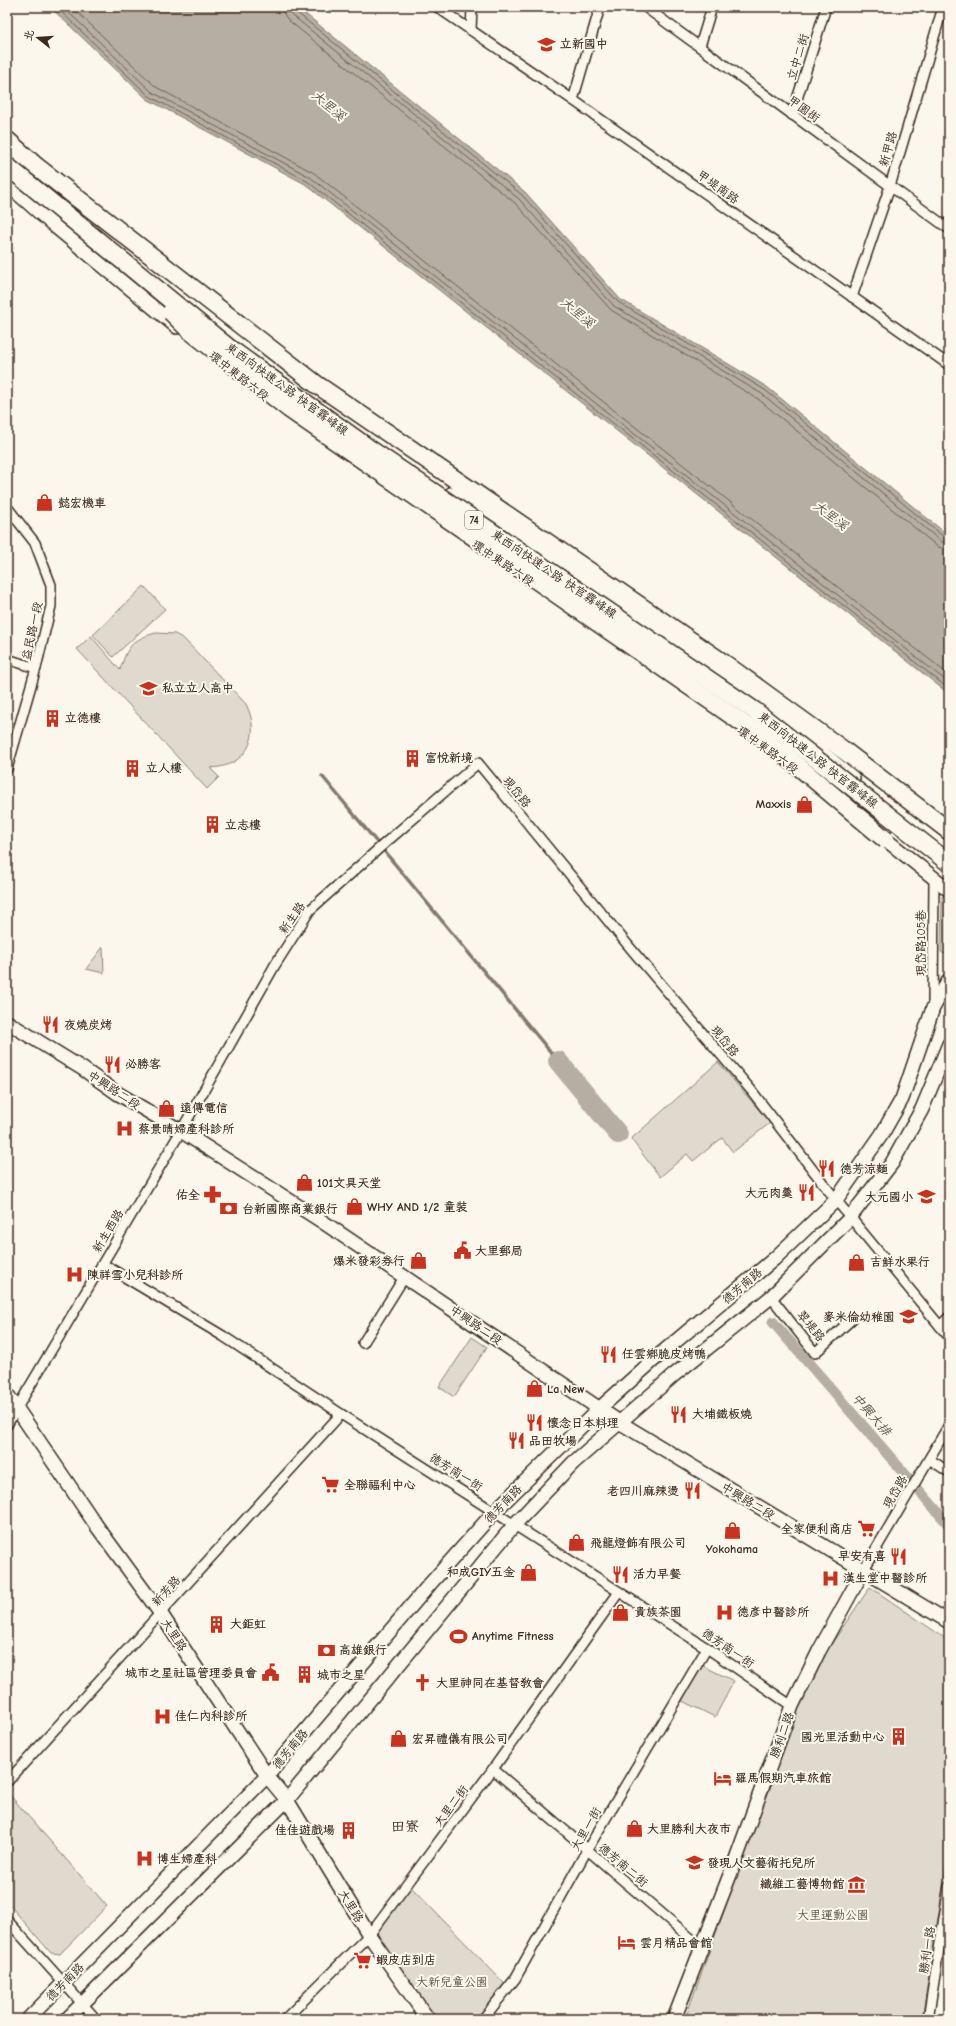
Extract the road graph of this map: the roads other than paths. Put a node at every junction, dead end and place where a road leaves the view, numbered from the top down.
1 (437, 7) edge
2 (472, 7) edge
3 (600, 7) edge
4 (645, 7) edge
5 (712, 7) edge
6 (826, 7) edge
7 (943, 7) edge
8 (471, 30) junction
9 (700, 46) junction
10 (573, 100) junction
11 (792, 115) junction
12 (7, 140) edge
13 (7, 155) edge
14 (7, 166) edge
15 (7, 184) edge
16 (890, 186) junction
17 (949, 229) edge
18 (150, 282) junction
19 (852, 297) junction
20 (949, 366) edge
21 (286, 380) junction
22 (272, 402) junction
23 (7, 507) edge
24 (7, 659) edge
25 (36, 668) junction
26 (478, 763) joint
27 (7, 770) edge
28 (949, 831) edge
29 (886, 840) junction
30 (949, 856) edge
31 (949, 863) edge
32 (934, 878) junction
33 (949, 890) edge
34 (949, 980) edge
35 (933, 1008) junction
36 (7, 1022) edge
37 (949, 1044) edge
38 (181, 1132) junction
39 (836, 1200) junction
40 (851, 1216) junction
41 (103, 1264) junction
42 (405, 1276) junction
43 (771, 1298) junction
44 (949, 1318) edge
45 (852, 1319) dead end
46 (940, 1326) junction
47 (949, 1337) edge
48 (363, 1343) dead end
49 (7, 1394) edge
50 (16, 1408) junction
51 (599, 1409) junction
52 (341, 1414) junction
53 (619, 1422) junction
54 (7, 1425) edge
55 (949, 1425) edge
56 (929, 1459) junction
57 (949, 1472) edge
58 (495, 1511) junction
59 (515, 1524) junction
60 (863, 1571) junction
61 (619, 1592) junction
62 (161, 1614) junction
63 (949, 1622) edge
64 (707, 1648) junction
65 (792, 1706) junction
66 (493, 1769) junction
67 (267, 1776) junction
68 (7, 1782) edge
69 (286, 1800) junction
70 (587, 1850) junction
71 (949, 1886) edge
72 (7, 1920) edge
73 (369, 1935) junction
74 (701, 1947) junction
75 (64, 1983) junction
76 (83, 2004) junction
77 (28, 2019) edge
78 (67, 2019) edge
79 (96, 2019) edge
80 (285, 2019) edge
81 (428, 2019) edge
82 (483, 2019) edge
83 (674, 2019) edge
84 (928, 2019) edge

1 - 8 street, 甲堤南路
2 - 8 street
3 - 10 street
4 - 9 street, 甲園街
5 - 9 street
6 - 11 street, 立中二街
7 - 16 street, 新甲路
8 - 10 street, 甲堤南路
9 - 11 street, 甲園街
10 - 19 street, 甲堤南路
11 - 16 street, 甲園街
12 - 28 highway, 東西向快速公路 快官霧峰線 / 74
13 - 21 street, 環中東路六段
14 - 18 highway, 東西向快速公路 快官霧峰線 / 74, bridge
15 - 22 street, 環中東路六段
16 - 17 street, 甲園街
16 - 19 street, 新甲路
18 - 29 highway, bridge
18 - 31 highway, 東西向快速公路 快官霧峰線 / 74, bridge
19 - 20 street, 甲堤南路
21 - 22 street
21 - 30 street, 環中東路六段
22 - 29 street, 環中東路六段
23 - 25 street, 益民路一段
24 - 25 street
25 - 27 street, 益民路一段
26 - 38 street, 新生路
26 - 39 street, 現岱路
29 - 32 street, 環中東路六段
32 - 33 street, 環中東路六段
32 - 35 street, 現岱路105巷
34 - 35 street, 德芳南路
35 - 39 street, 德芳南路
36 - 38 street, 中興路二段
37 - 40 street, 德芳南路
38 - 41 street, 新生西路
38 - 42 street, 中興路二段
39 - 40 street, 現岱路
39 - 51 street, 德芳南路
40 - 43 street, 德芳南路
40 - 46 street, 現岱路
41 - 50 street, 新生西路
41 - 52 street, 德芳南一街
42 - 48 street
42 - 51 street, 中興路二段
43 - 45 street, 翠堤路
43 - 53 street, 德芳南路
44 - 46 street
46 - 47 street, 現岱路
49 - 50 street, 大里路
50 - 54 street, 新生西路
50 - 62 street, 大里路
51 - 53 street, 中興路二段
51 - 58 street, 德芳南路
52 - 58 street, 德芳南一街
52 - 62 street, 新芳路
53 - 59 street, 德芳南路
53 - 60 street, 中興路二段
55 - 56 street, 現岱路
56 - 57 street
56 - 60 street, 現岱路
58 - 59 street, 德芳南一街
58 - 67 street, 德芳南路
59 - 61 street, 德芳南一街
59 - 69 street, 德芳南路
60 - 63 street, 中興路二段
60 - 65 street, 勝利二路
61 - 64 street, 德芳南一街
61 - 66 street, 大里二街
62 - 67 street, 大里路
62 - 68 street, 新芳路
64 - 65 street, 德芳南一街
64 - 70 street, 大里一街
65 - 74 street, 勝利二路
66 - 70 street, 德芳南二街
66 - 73 street, 大里二街
67 - 69 street, 大里路
67 - 75 street, 德芳南路
69 - 73 street, 大里路
69 - 76 street, 德芳南路
70 - 74 street, 德芳南二街
70 - 82 street, 大里一街
71 - 84 street, 勝利一路
72 - 75 street
73 - 80 street, 大里二街
73 - 81 street, 大里路
74 - 83 street, 勝利二路
75 - 76 street
75 - 77 street, 德芳南路
76 - 78 street, 德芳南路
76 - 79 street

